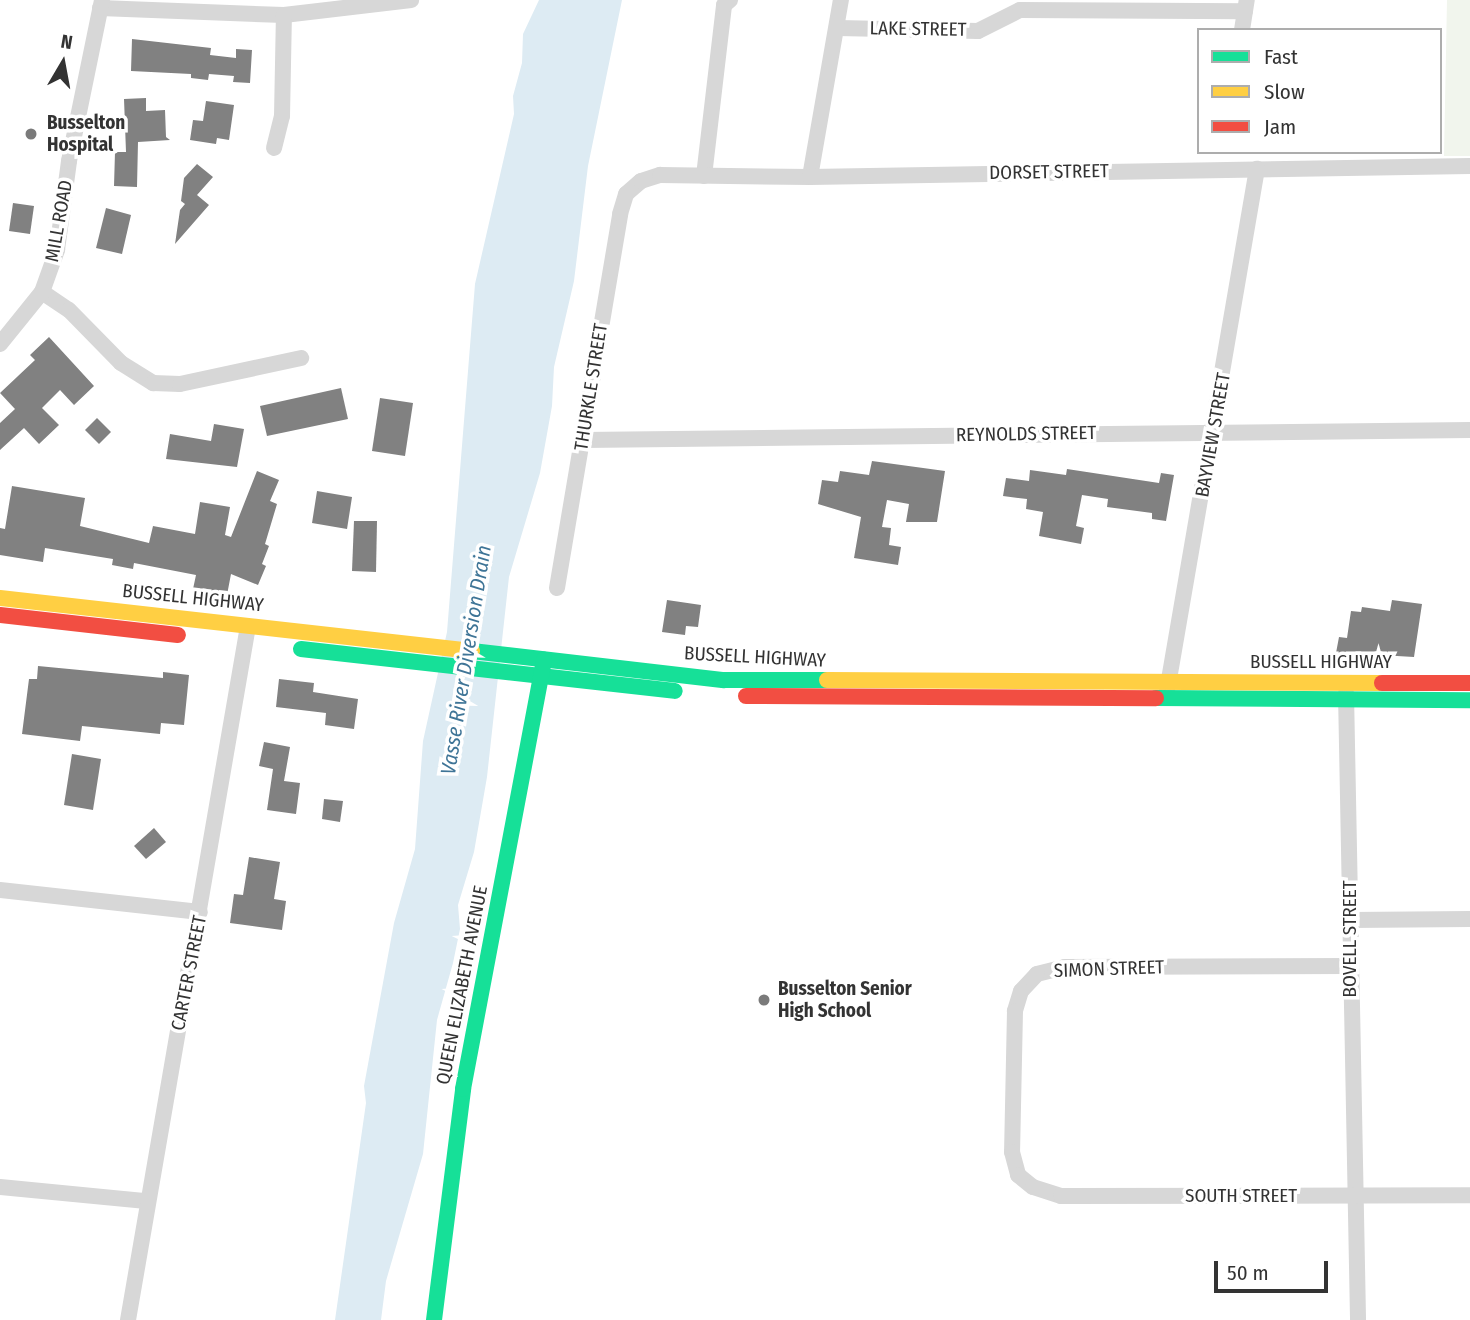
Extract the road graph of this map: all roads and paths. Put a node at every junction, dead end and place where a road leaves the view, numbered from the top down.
1 (411, 0) edge
2 (730, 0) edge
3 (841, 0) edge
4 (101, 4) edge
5 (1246, 6) edge
6 (284, 15) junction
7 (838, 28) junction
8 (1242, 28) edge
9 (274, 148) dead end
10 (1220, 160) edge
11 (1470, 166) edge
12 (1257, 169) junction
13 (704, 176) junction
14 (810, 177) junction
15 (630, 187) joint
16 (42, 292) junction
17 (0, 344) edge
18 (301, 358) dead end
19 (1470, 430) edge
20 (1214, 432) junction
21 (583, 440) junction
22 (557, 588) dead end
23 (0, 598) edge
24 (0, 615) edge
25 (247, 634) junction
26 (544, 659) junction
27 (542, 677) junction
28 (1168, 682) junction
29 (1347, 683) junction
30 (1470, 683) edge
31 (1346, 700) junction
32 (1470, 700) edge
33 (1166, 701) junction
34 (0, 890) edge
35 (200, 912) junction
36 (1470, 919) edge
37 (1351, 920) junction
38 (1349, 966) junction
39 (1018, 1175) joint
40 (0, 1187) edge
41 (1470, 1195) edge
42 (1357, 1196) junction
43 (146, 1201) junction
44 (128, 1320) edge
45 (434, 1320) edge
46 (1358, 1320) edge

1 - 6 street
2 - 13 street
3 - 7 street
4 - 6 street
4 - 16 street, MILL ROAD
5 - 7 street, LAKE STREET
5 - 8 street
6 - 9 street
7 - 14 street
10 - 12 street, DORSET STREET
10 - 14 street, DORSET STREET
11 - 12 street, DORSET STREET
12 - 20 street, BAYVIEW STREET
13 - 14 street, DORSET STREET
13 - 15 street, DORSET STREET
15 - 21 street, THURKLE STREET
16 - 17 street, MILL ROAD
16 - 18 street
19 - 20 street, REYNOLDS STREET
20 - 21 street, REYNOLDS STREET
20 - 28 street, BAYVIEW STREET
21 - 22 street, THURKLE STREET
23 - 25 main road, BUSSELL HIGHWAY
24 - 25 main road, BUSSELL HIGHWAY
25 - 26 main road, BUSSELL HIGHWAY
25 - 27 main road, BUSSELL HIGHWAY
25 - 35 street, CARTER STREET
26 - 27 main road, QUEEN ELIZABETH AVENUE
26 - 28 main road, BUSSELL HIGHWAY
27 - 33 main road, BUSSELL HIGHWAY
27 - 45 main road, QUEEN ELIZABETH AVENUE
28 - 29 main road, BUSSELL HIGHWAY
28 - 33 street, BAYVIEW STREET
29 - 30 main road, BUSSELL HIGHWAY
29 - 31 street, BOVELL STREET
31 - 32 main road, BUSSELL HIGHWAY
31 - 33 main road, BUSSELL HIGHWAY
31 - 37 street, BOVELL STREET
34 - 35 street
35 - 43 street, CARTER STREET
36 - 37 street
37 - 38 street, BOVELL STREET
38 - 39 street, SIMON STREET
38 - 42 street, BOVELL STREET
39 - 42 street, SOUTH STREET
40 - 43 street
41 - 42 street, SOUTH STREET
42 - 46 street, BOVELL STREET
43 - 44 street, CARTER STREET

